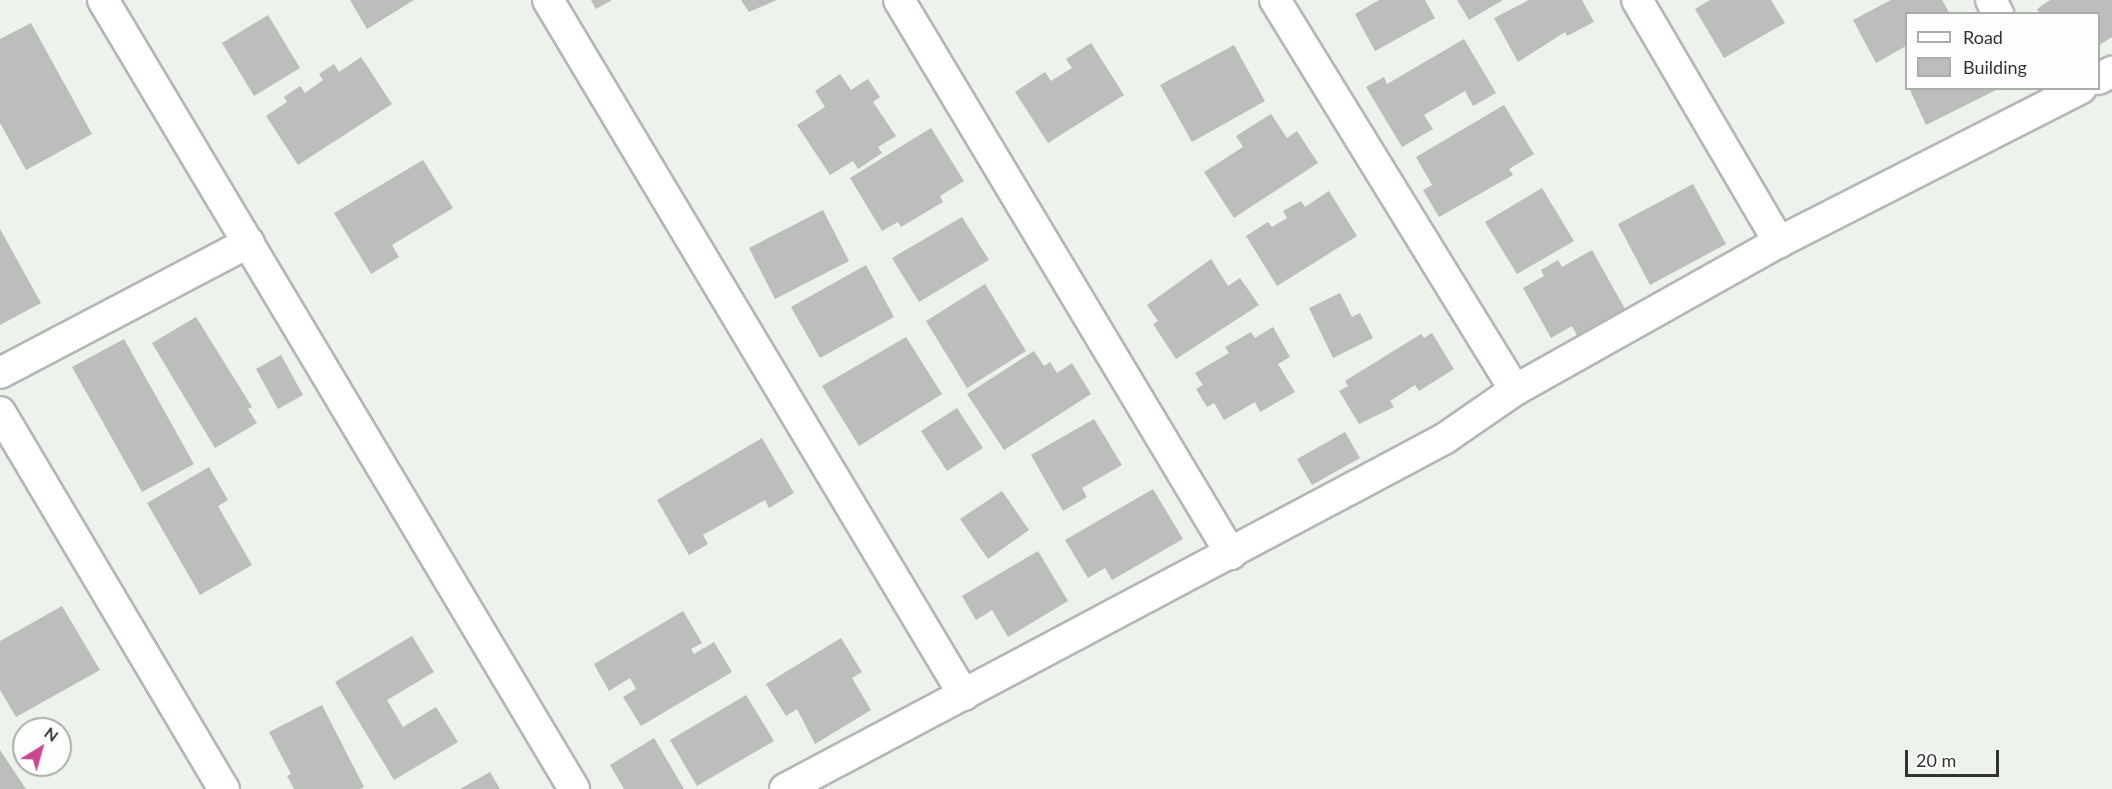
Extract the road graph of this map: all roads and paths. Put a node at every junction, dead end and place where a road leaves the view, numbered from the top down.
1 (103, 0) edge
2 (548, 0) edge
3 (1275, 0) edge
4 (1637, 0) edge
5 (910, 4) edge
6 (2073, 90) edge
7 (2046, 97) edge
8 (249, 242) junction
9 (1779, 242) junction
10 (0, 373) edge
11 (1515, 390) junction
12 (0, 412) edge
13 (1231, 554) junction
14 (964, 695) junction
15 (224, 789) edge
16 (574, 789) edge
17 (785, 789) edge

1 - 8 street
2 - 14 street
3 - 11 street
4 - 9 street
5 - 13 street
6 - 7 street
7 - 9 street
8 - 10 street
8 - 16 street
9 - 11 street
11 - 13 street
12 - 15 street
13 - 14 street
14 - 17 street

